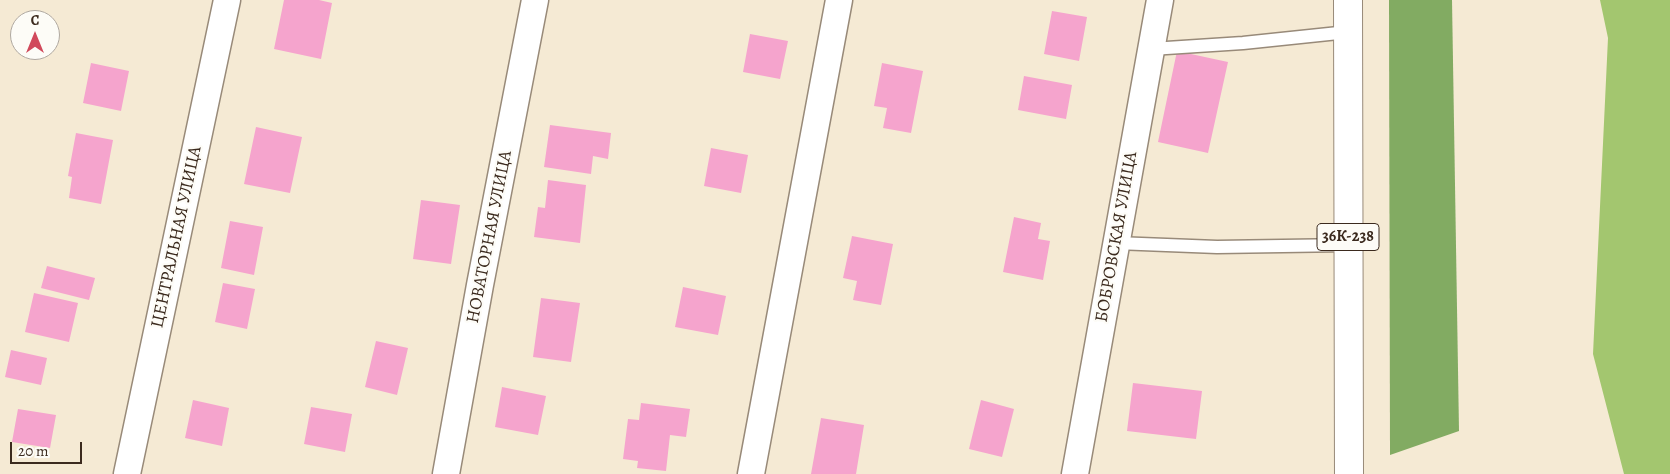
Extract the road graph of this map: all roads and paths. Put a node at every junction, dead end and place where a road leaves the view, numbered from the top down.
1 (227, 0) edge
2 (535, 0) edge
3 (839, 0) edge
4 (1160, 0) edge
5 (1348, 0) edge
6 (1348, 32) junction
7 (1151, 49) junction
8 (1116, 243) junction
9 (1348, 245) junction
10 (127, 474) edge
11 (446, 474) edge
12 (751, 474) edge
13 (1074, 474) edge
14 (1349, 474) edge

1 - 10 street, ЦЕНТРАЛЬНАЯ УЛИЦА
2 - 11 street, НОВАТОРНАЯ УЛИЦА
3 - 12 street
4 - 7 street, БОБРОВСКАЯ УЛИЦА
5 - 6 main road, 36К-238
6 - 7 lane
6 - 9 main road, 36К-238
7 - 8 street, БОБРОВСКАЯ УЛИЦА
8 - 9 lane
8 - 13 street, БОБРОВСКАЯ УЛИЦА
9 - 14 main road, 36К-238

